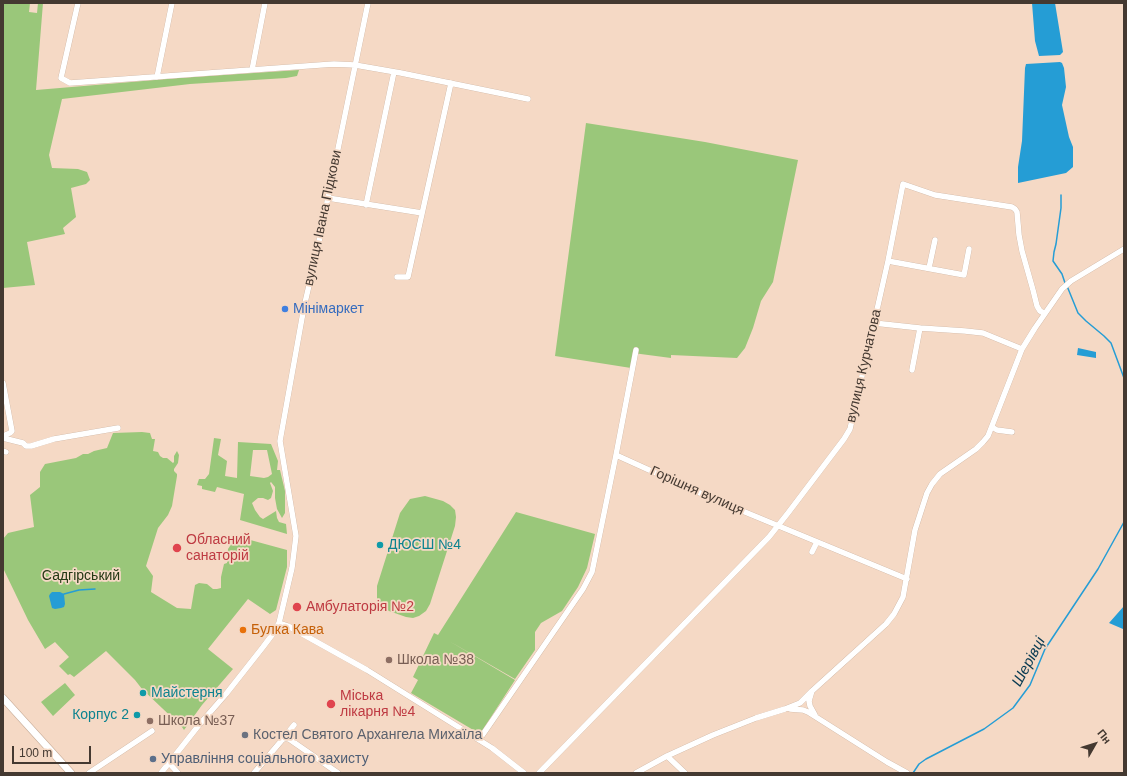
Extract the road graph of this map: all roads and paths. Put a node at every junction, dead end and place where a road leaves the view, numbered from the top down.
1 (78, 3) edge
2 (172, 3) edge
3 (265, 3) edge
4 (368, 3) edge
5 (355, 65) junction
6 (252, 70) junction
7 (394, 72) junction
8 (157, 77) junction
9 (451, 83) junction
10 (528, 99) dead end
11 (328, 198) junction
12 (366, 205) junction
13 (422, 213) junction
14 (935, 240) dead end
15 (969, 249) dead end
16 (1124, 249) edge
17 (888, 261) junction
18 (929, 268) junction
19 (397, 277) dead end
20 (1044, 313) junction
21 (874, 323) junction
22 (920, 328) junction
23 (1022, 348) junction
24 (636, 350) dead end
25 (912, 370) dead end
26 (3, 383) edge
27 (992, 427) junction
28 (118, 428) dead end
29 (1012, 432) dead end
30 (3, 437) edge
31 (616, 455) junction
32 (778, 526) junction
33 (817, 542) junction
34 (812, 552) dead end
35 (907, 579) junction
36 (279, 623) junction
37 (812, 691) junction
38 (3, 698) edge
39 (785, 709) junction
40 (816, 717) junction
41 (294, 725) dead end
42 (152, 731) dead end
43 (285, 738) junction
44 (479, 740) junction
45 (667, 756) junction
46 (169, 763) junction
47 (902, 772) edge
48 (71, 773) edge
49 (89, 773) edge
50 (161, 773) edge
51 (178, 773) edge
52 (254, 773) edge
53 (338, 773) edge
54 (524, 773) edge
55 (539, 773) edge
56 (636, 773) edge
57 (685, 773) edge

1 - 8 street
2 - 8 street
3 - 6 street
4 - 5 street, вулиця Івана Підкови
5 - 6 street
5 - 7 street
5 - 11 street, вулиця Івана Підкови
6 - 8 street
7 - 9 street
7 - 12 street
9 - 10 street
9 - 13 street
11 - 12 street
11 - 36 street, вулиця Івана Підкови
12 - 13 street
13 - 19 street
14 - 18 street
15 - 18 street
16 - 20 street
17 - 18 street
17 - 20 street, вулиця Курчатова
17 - 21 street, вулиця Курчатова
20 - 23 street
21 - 22 street
21 - 32 street, вулиця Курчатова
22 - 23 street
22 - 25 street
23 - 27 street
24 - 31 street
26 - 30 street
27 - 29 street
27 - 35 street
28 - 30 street
31 - 32 street, Горішня вулиця
31 - 44 street
32 - 33 street, Горішня вулиця
32 - 55 street, вулиця Курчатова
33 - 34 street
33 - 35 street, Горішня вулиця
35 - 37 street
36 - 44 street
36 - 46 street, вулиця Івана Підкови
37 - 39 street
37 - 40 street
38 - 48 main road
39 - 40 street
39 - 45 street
40 - 47 street
41 - 43 street
42 - 49 street
43 - 52 street
43 - 53 street
44 - 54 street
45 - 56 street
45 - 57 street
46 - 50 street, вулиця Івана Підкови
46 - 51 street

